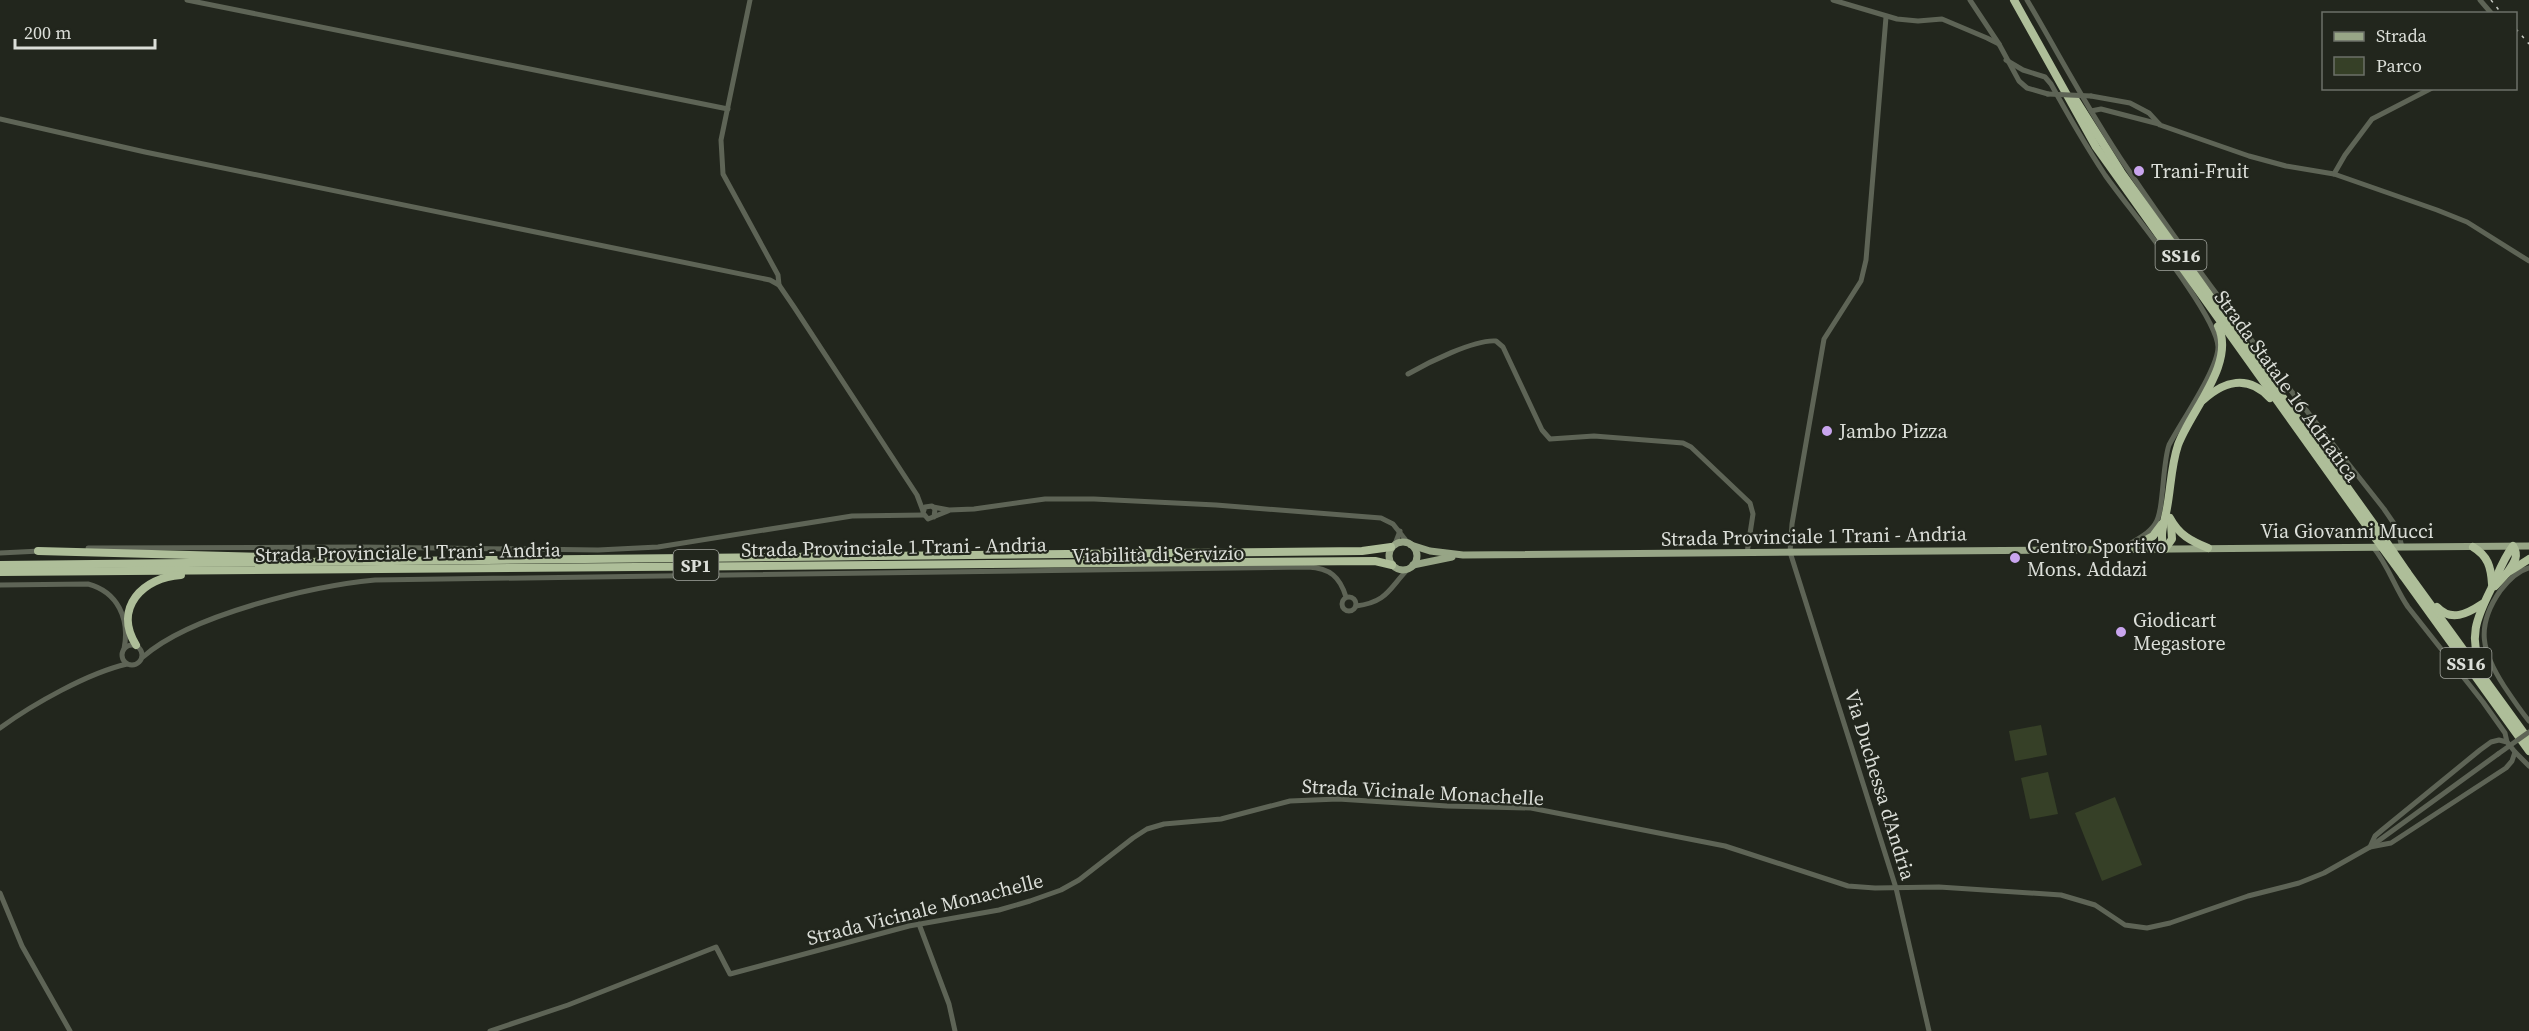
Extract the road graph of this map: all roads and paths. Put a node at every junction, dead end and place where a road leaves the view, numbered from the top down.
1 (187, 0) edge
2 (750, 0) edge
3 (1833, 0) edge
4 (1970, 0) edge
5 (2013, 0) edge
6 (2019, 0) edge
7 (2027, 0) edge
8 (2480, 0) edge
9 (2490, 12) edge
10 (1886, 17) junction
11 (1999, 44) junction
12 (2006, 60) junction
13 (2428, 90) edge
14 (728, 109) junction
15 (2091, 111) junction
16 (0, 119) edge
17 (2160, 125) junction
18 (2334, 174) junction
19 (2529, 261) edge
20 (779, 285) junction
21 (2201, 296) junction
22 (1408, 374) dead end
23 (2198, 405) junction
24 (2314, 452) junction
25 (917, 495) junction
26 (931, 507) junction
27 (949, 510) junction
28 (923, 513) junction
29 (934, 517) junction
30 (2167, 519) junction
31 (1400, 531) junction
32 (2377, 541) junction
33 (1410, 544) junction
34 (1393, 546) junction
35 (2513, 546) junction
36 (2529, 546) edge
37 (2402, 547) junction
38 (2473, 547) junction
39 (2208, 548) junction
40 (2126, 549) junction
41 (2165, 549) junction
42 (38, 551) junction
43 (1790, 552) junction
44 (1747, 553) junction
45 (0, 554) edge
46 (1464, 555) junction
47 (2529, 559) edge
48 (323, 562) junction
49 (0, 565) edge
50 (1392, 565) junction
51 (1411, 566) junction
52 (2529, 568) edge
53 (231, 570) junction
54 (0, 572) edge
55 (2507, 573) junction
56 (2405, 574) junction
57 (0, 585) edge
58 (2491, 588) junction
59 (1346, 597) junction
60 (2482, 604) junction
61 (1356, 606) junction
62 (136, 645) junction
63 (124, 649) junction
64 (122, 656) junction
65 (143, 657) junction
66 (127, 664) junction
67 (110, 668) junction
68 (2487, 682) junction
69 (2529, 719) edge
70 (0, 728) edge
71 (2529, 732) edge
72 (2529, 740) edge
73 (2507, 742) junction
74 (2529, 751) edge
75 (2515, 752) junction
76 (2529, 766) edge
77 (2370, 847) junction
78 (1896, 888) junction
79 (0, 893) edge
80 (918, 924) junction
81 (70, 1031) edge
82 (490, 1031) edge
83 (955, 1031) edge
84 (1929, 1031) edge

1 - 14 street
2 - 14 street
3 - 10 street
4 - 11 street
5 - 21 highway, Strada Statale 16 Adriatica / SS16
6 - 32 highway, Strada Statale 16 Adriatica / SS16
7 - 15 street
8 - 9 street
10 - 11 street
10 - 43 street
11 - 12 street
12 - 17 street, bridge
12 - 40 street
13 - 18 street
14 - 20 street
15 - 17 street
15 - 37 street
16 - 20 street
17 - 18 street
18 - 19 street
20 - 25 street
21 - 23 highway, SS16
21 - 24 highway, Strada Statale 16 Adriatica / SS16
22 - 44 street
23 - 24 highway, SS16
23 - 30 highway, SS16
24 - 32 highway, Strada Statale 16 Adriatica / SS16
25 - 26 street
25 - 28 street
26 - 27 street
26 - 28 street
26 - 29 street
27 - 29 street
27 - 31 street
28 - 29 street
28 - 42 street
30 - 39 highway
30 - 40 highway
30 - 41 highway, SS16
31 - 33 street
31 - 34 street
32 - 37 main road, Via Giovanni Mucci / SP1
32 - 39 main road, Via Giovanni Mucci / SP1
32 - 56 highway, Strada Statale 16 Adriatica / SS16, bridge
32 - 73 street
33 - 34 main road, Strada Provinciale 1 Trani - Andria / SP1
33 - 46 main road, Strada Provinciale 1 Trani - Andria / SP1
33 - 51 main road
34 - 48 highway, Strada Provinciale 1 Trani - Andria / SP1
34 - 50 main road
35 - 36 main road, Via Giovanni Mucci / SP1
35 - 38 main road, Via Giovanni Mucci / SP1
35 - 55 highway, SS16
35 - 58 highway, SS16
37 - 38 main road, Via Giovanni Mucci / SP1
38 - 58 highway
39 - 41 main road, Via Giovanni Mucci / SP1
40 - 41 main road, Strada Provinciale 1 Trani - Andria / SP1
40 - 43 main road, Strada Provinciale 1 Trani - Andria / SP1
42 - 45 street
42 - 48 highway
43 - 44 main road, Strada Provinciale 1 Trani - Andria / SP1
43 - 78 street, Via Duchessa d'Andria
44 - 46 main road, Strada Provinciale 1 Trani - Andria / SP1
46 - 51 main road, Strada Provinciale 1 Trani - Andria / SP1
47 - 55 highway, SS16
48 - 49 highway, Strada Provinciale 1 Trani - Andria / SP1
50 - 51 main road, Strada Provinciale 1 Trani - Andria / SP1
50 - 53 highway, Strada Provinciale 1 Trani - Andria / SP1
51 - 61 street
52 - 69 street
53 - 54 highway, Strada Provinciale 1 Trani - Andria / SP1
53 - 62 highway
55 - 58 highway, SS16
56 - 60 highway, SS16
56 - 68 highway, Strada Statale 16 Adriatica / SS16
56 - 74 highway, Strada Statale 16 Adriatica / SS16
57 - 63 street
58 - 60 highway, SS16
59 - 61 street
59 - 61 street
59 - 65 street, Viabilità di Servizio
60 - 68 highway, SS16
62 - 63 street
62 - 65 street
63 - 64 street
64 - 66 street
64 - 67 street
65 - 66 street
66 - 67 street
67 - 70 street
68 - 72 highway, Strada Statale 16 Adriatica / SS16
71 - 77 street, Strada Vicinale Monachelle, bridge
73 - 75 street
73 - 77 street
75 - 76 street
75 - 77 street
77 - 78 street, Strada Vicinale Monachelle
78 - 80 street, Strada Vicinale Monachelle
78 - 84 street, Via Duchessa d'Andria
79 - 81 street
80 - 82 street, Strada Vicinale Monachelle
80 - 83 street

